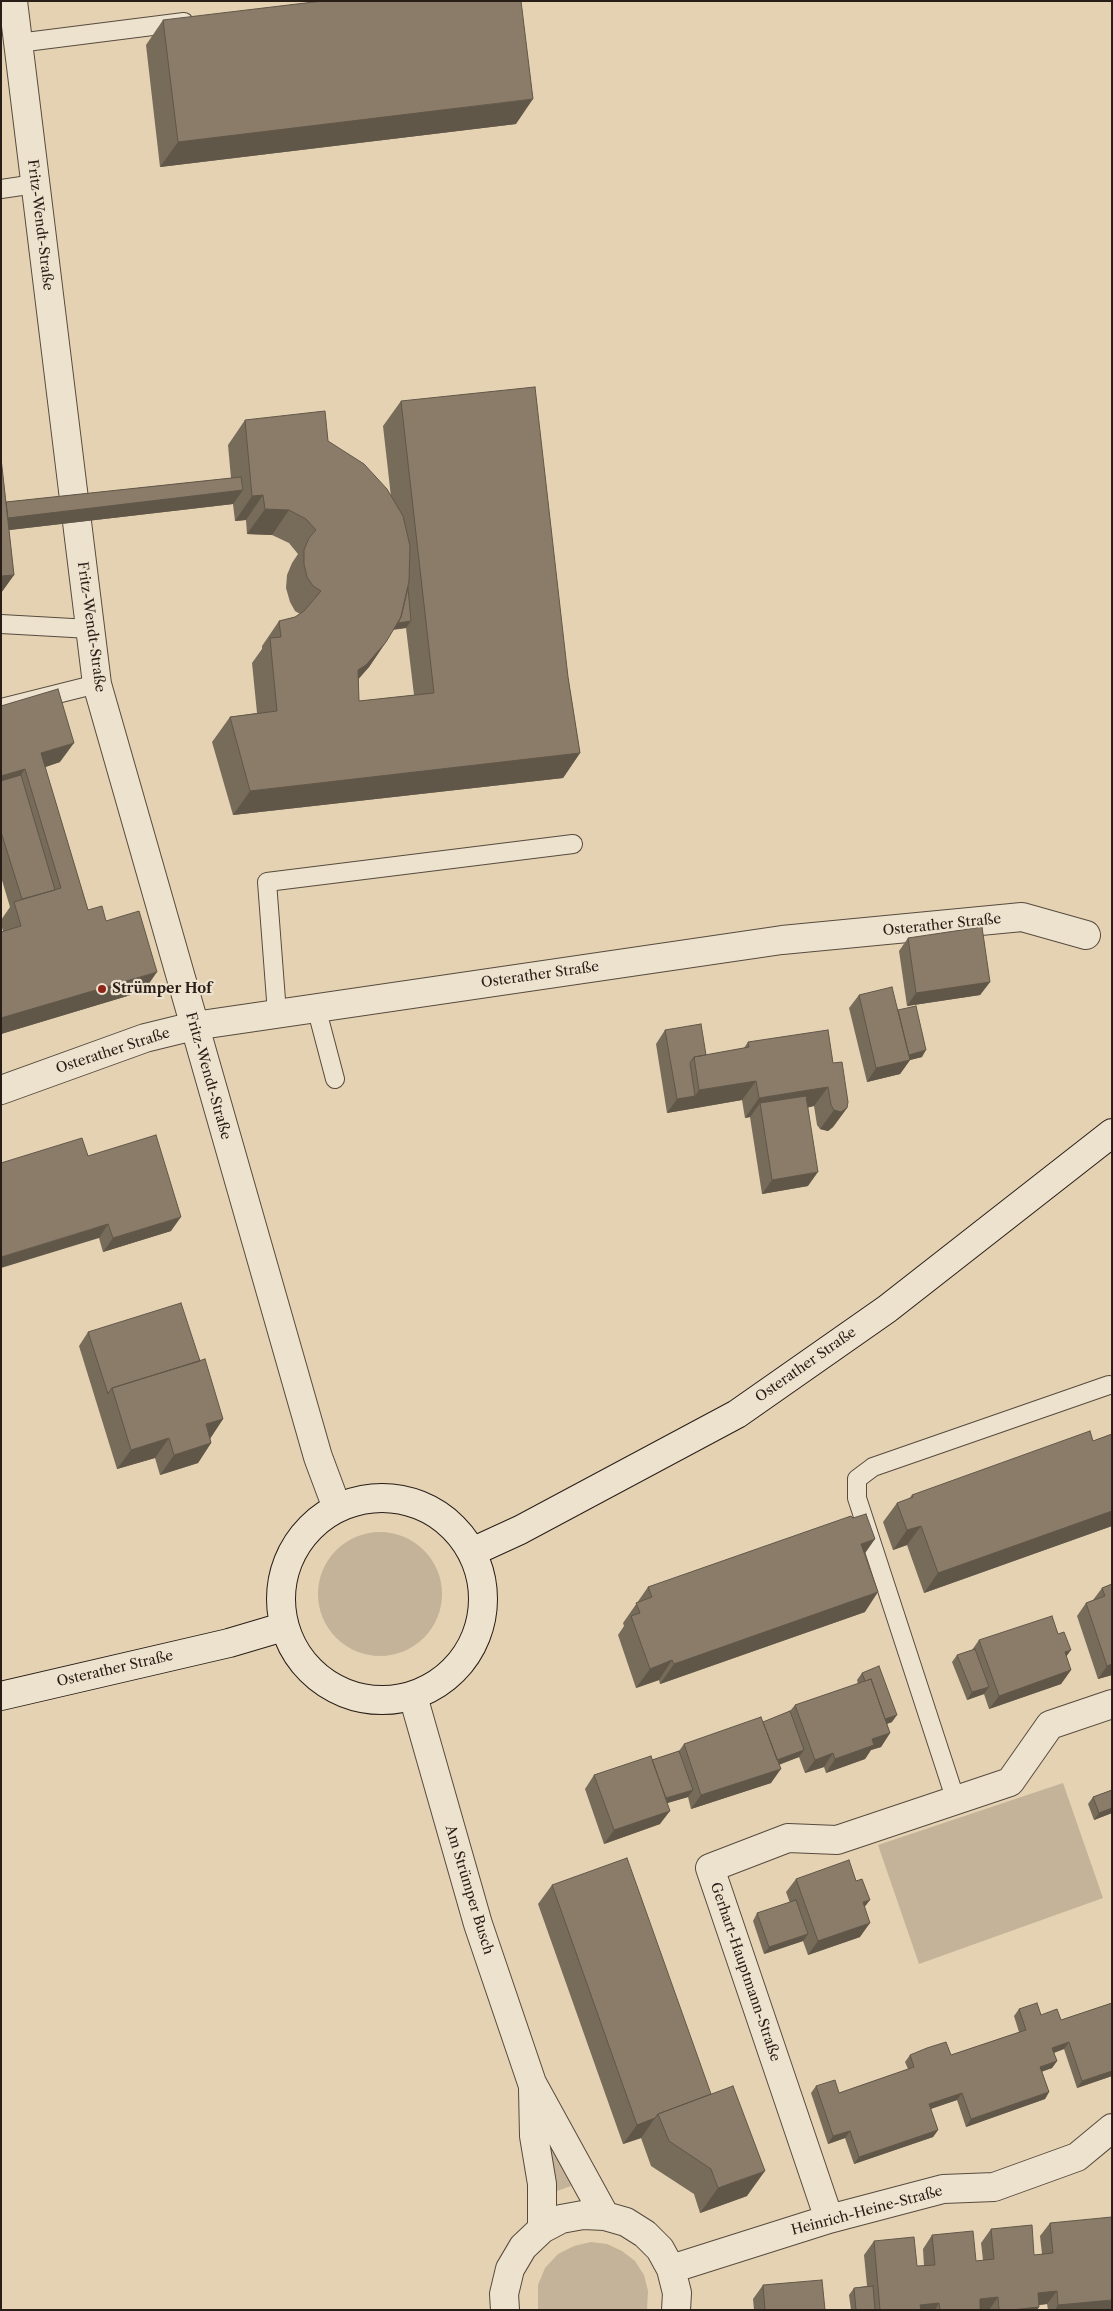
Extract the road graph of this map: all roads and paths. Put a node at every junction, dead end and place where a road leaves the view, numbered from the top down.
1 (13, 1) edge
2 (202, 20) edge
3 (18, 43) junction
4 (35, 184) junction
5 (1, 189) edge
6 (1, 624) edge
7 (90, 629) junction
8 (97, 684) junction
9 (1, 708) edge
10 (572, 844) dead end
11 (1086, 935) dead end
12 (316, 1007) junction
13 (277, 1013) junction
14 (194, 1026) junction
15 (335, 1079) dead end
16 (1, 1090) edge
17 (1112, 1133) edge
18 (1109, 1385) dead end
19 (337, 1508) junction
20 (472, 1552) junction
21 (283, 1627) junction
22 (1, 1696) edge
23 (413, 1696) junction
24 (1112, 1704) edge
25 (956, 1801) junction
26 (532, 2083) junction
27 (1112, 2128) edge
28 (605, 2216) junction
29 (829, 2219) junction
30 (542, 2229) junction
31 (671, 2269) junction
32 (506, 2310) edge
33 (676, 2310) edge

1 - 3 street, Fritz-Wendt-Straße
2 - 3 lane
3 - 4 street, Fritz-Wendt-Straße
4 - 5 lane
4 - 7 street, Fritz-Wendt-Straße
6 - 7 lane
7 - 8 street, Fritz-Wendt-Straße
8 - 9 lane
8 - 14 street, Fritz-Wendt-Straße
10 - 13 lane
11 - 12 street, Osterather Straße
12 - 13 street, Osterather Straße
12 - 15 lane
13 - 14 street, Osterather Straße
14 - 16 street, Osterather Straße
14 - 19 street, Fritz-Wendt-Straße
17 - 20 street, Osterather Straße
18 - 25 lane
19 - 20 street
19 - 21 street
20 - 23 street
21 - 22 street, Osterather Straße
21 - 23 street
23 - 26 street, Am Strümper Busch
24 - 25 street, Gerhart-Hauptmann-Straße
25 - 29 street, Gerhart-Hauptmann-Straße
26 - 28 street, Am Strümper Busch
26 - 30 street, Am Strümper Busch
27 - 29 street, Heinrich-Heine-Straße
28 - 30 street
28 - 31 street
29 - 31 street, Heinrich-Heine-Straße
30 - 32 street
31 - 33 street

